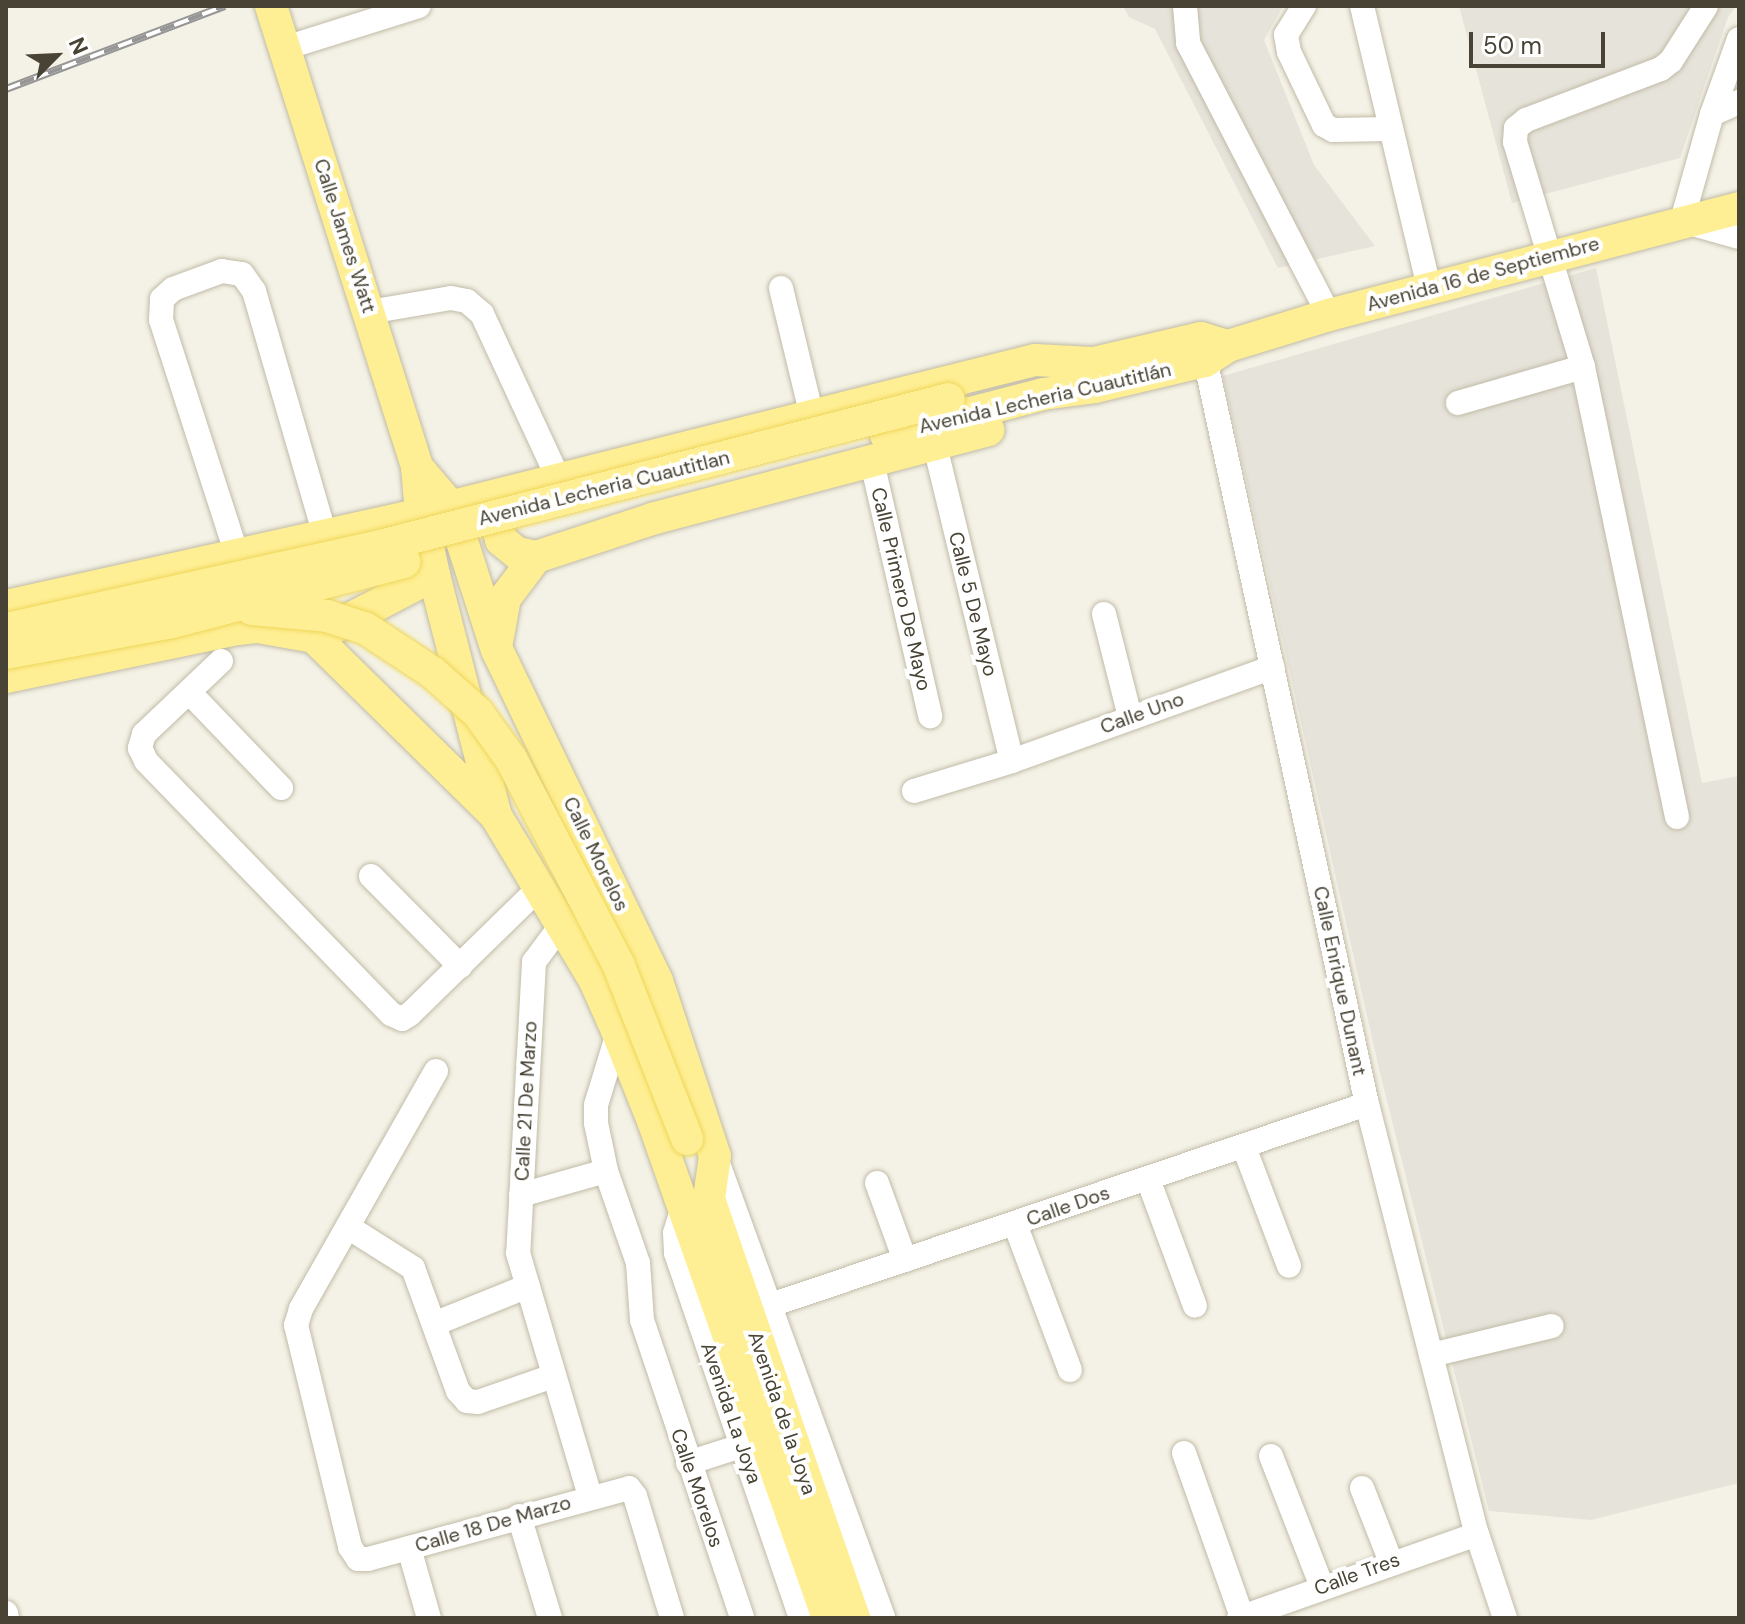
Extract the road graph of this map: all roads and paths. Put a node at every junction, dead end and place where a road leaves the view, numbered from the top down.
1 (271, 6) edge
2 (419, 6) edge
3 (1185, 6) edge
4 (1304, 6) edge
5 (1362, 6) edge
6 (1699, 9) edge
7 (1739, 39) edge
8 (285, 48) junction
9 (1739, 102) edge
10 (1712, 114) junction
11 (1391, 129) junction
12 (1739, 208) edge
13 (1682, 221) junction
14 (1739, 237) edge
15 (1551, 257) junction
16 (781, 288) dead end
17 (1429, 288) junction
18 (369, 312) junction
19 (1329, 315) junction
20 (1211, 348) junction
21 (1583, 367) junction
22 (1093, 375) junction
23 (1458, 403) dead end
24 (812, 416) junction
25 (935, 446) junction
26 (879, 449) junction
27 (559, 480) junction
28 (496, 496) junction
29 (436, 510) junction
30 (340, 533) junction
31 (237, 555) junction
32 (536, 557) junction
33 (434, 575) junction
34 (113, 605) junction
35 (6, 606) edge
36 (1104, 614) dead end
37 (346, 622) junction
38 (6, 629) edge
39 (314, 637) junction
40 (497, 650) junction
41 (6, 653) edge
42 (221, 661) dead end
43 (1273, 667) junction
44 (6, 677) edge
45 (189, 692) junction
46 (930, 716) dead end
47 (1130, 717) junction
48 (1012, 761) junction
49 (281, 788) dead end
50 (914, 791) dead end
51 (496, 816) junction
52 (1677, 817) dead end
53 (371, 876) dead end
54 (540, 887) junction
55 (562, 924) junction
56 (460, 966) junction
57 (618, 1033) junction
58 (436, 1071) dead end
59 (1367, 1104) junction
60 (1244, 1147) junction
61 (715, 1156) junction
62 (606, 1171) junction
63 (1148, 1179) junction
64 (877, 1183) dead end
65 (521, 1195) junction
66 (698, 1208) junction
67 (1015, 1224) junction
68 (348, 1227) junction
69 (905, 1260) junction
70 (1289, 1266) dead end
71 (528, 1286) junction
72 (768, 1306) junction
73 (1195, 1306) dead end
74 (434, 1324) junction
75 (1552, 1326) dead end
76 (1431, 1355) junction
77 (1070, 1370) dead end
78 (553, 1376) junction
79 (741, 1446) junction
80 (1184, 1453) dead end
81 (1271, 1456) dead end
82 (688, 1463) junction
83 (1362, 1488) dead end
84 (590, 1496) junction
85 (519, 1516) junction
86 (1477, 1534) junction
87 (409, 1548) junction
88 (1391, 1562) junction
89 (1322, 1587) junction
90 (1241, 1617) edge
91 (429, 1618) edge
92 (550, 1618) edge
93 (672, 1618) edge
94 (742, 1618) edge
95 (801, 1618) edge
96 (828, 1618) edge
97 (854, 1618) edge
98 (883, 1618) edge
99 (1505, 1618) edge

1 - 8 main road, Calle James Watt
2 - 8 street
3 - 19 street
4 - 11 street
5 - 11 street
6 - 15 street
7 - 10 street
8 - 18 main road, Calle James Watt
9 - 10 street
10 - 13 street
11 - 17 street
12 - 13 main road, Avenida 16 de Septiembre
13 - 14 street
13 - 15 main road, Avenida 16 de Septiembre
15 - 17 main road, Avenida 16 de Septiembre
15 - 21 street
16 - 24 street
17 - 19 main road, Avenida 16 de Septiembre
18 - 27 street
18 - 29 main road, Calle James Watt
19 - 20 main road, Avenida 16 de Septiembre
20 - 22 main road, Avenida Lecheria Cuautitlan
20 - 43 street, Calle Enrique Dunant
21 - 23 street
21 - 52 street
22 - 24 main road
22 - 25 main road
22 - 26 main road, Avenida Lecheria Cuautitlán
22 - 34 main road, Avenida Lecheria Cuautitlan, bridge
24 - 27 main road
25 - 26 main road
25 - 48 street, Calle 5 De Mayo
26 - 32 main road
26 - 41 main road, Avenida Lecheria Cuautitlan, bridge
26 - 46 street, Calle Primero De Mayo
27 - 28 main road
28 - 29 main road
28 - 32 main road
29 - 30 main road
29 - 33 main road
29 - 40 main road, Calle Morelos
30 - 31 main road
30 - 31 street
30 - 37 main road
31 - 35 main road
32 - 40 main road
33 - 37 main road
33 - 51 main road
34 - 38 main road, Avenida Lecheria Cuautitlan, bridge
34 - 66 main road, bridge
36 - 47 street
37 - 39 main road
39 - 44 main road
39 - 51 main road
40 - 61 main road, Calle Morelos
42 - 45 street
43 - 47 street, Calle Uno
43 - 59 street, Calle Enrique Dunant
45 - 49 street
45 - 56 street
47 - 48 street, Calle Uno
48 - 50 street, Calle Uno
51 - 54 main road
53 - 56 street
54 - 55 main road
54 - 56 street
55 - 57 main road
55 - 65 street, Calle 21 De Marzo
57 - 62 street, Calle Morelos
57 - 66 main road
58 - 68 street
59 - 60 street, Calle Dos
59 - 76 street, Calle Enrique Dunant
60 - 63 street, Calle Dos
60 - 70 street
61 - 66 main road, Calle Morelos
61 - 72 street
62 - 65 street
62 - 82 street, Calle Morelos
63 - 67 street, Calle Dos
63 - 73 street
64 - 69 street
65 - 71 street, Calle 21 De Marzo
66 - 79 street, Avenida La Joya
66 - 96 main road, Avenida de la Joya
66 - 97 main road, Avenida de la Joya
67 - 69 street, Calle Dos
67 - 77 street
68 - 74 street
68 - 87 street, Calle 18 De Marzo
69 - 72 street, Calle Dos
71 - 74 street
71 - 78 street, Calle 21 De Marzo
72 - 98 street
74 - 78 street
75 - 76 street
76 - 86 street, Calle Enrique Dunant
78 - 84 street, Calle 21 De Marzo
79 - 82 street
79 - 95 street, Avenida La Joya
80 - 90 street
81 - 89 street
82 - 94 street, Calle Morelos
83 - 88 street
84 - 85 street, Calle 18 De Marzo
84 - 93 street, Calle 18 De Marzo
85 - 87 street, Calle 18 De Marzo
85 - 92 street
86 - 88 street, Calle Tres
86 - 99 street, Calle Enrique Dunant
87 - 91 street
88 - 89 street, Calle Tres
89 - 90 street, Calle Tres

